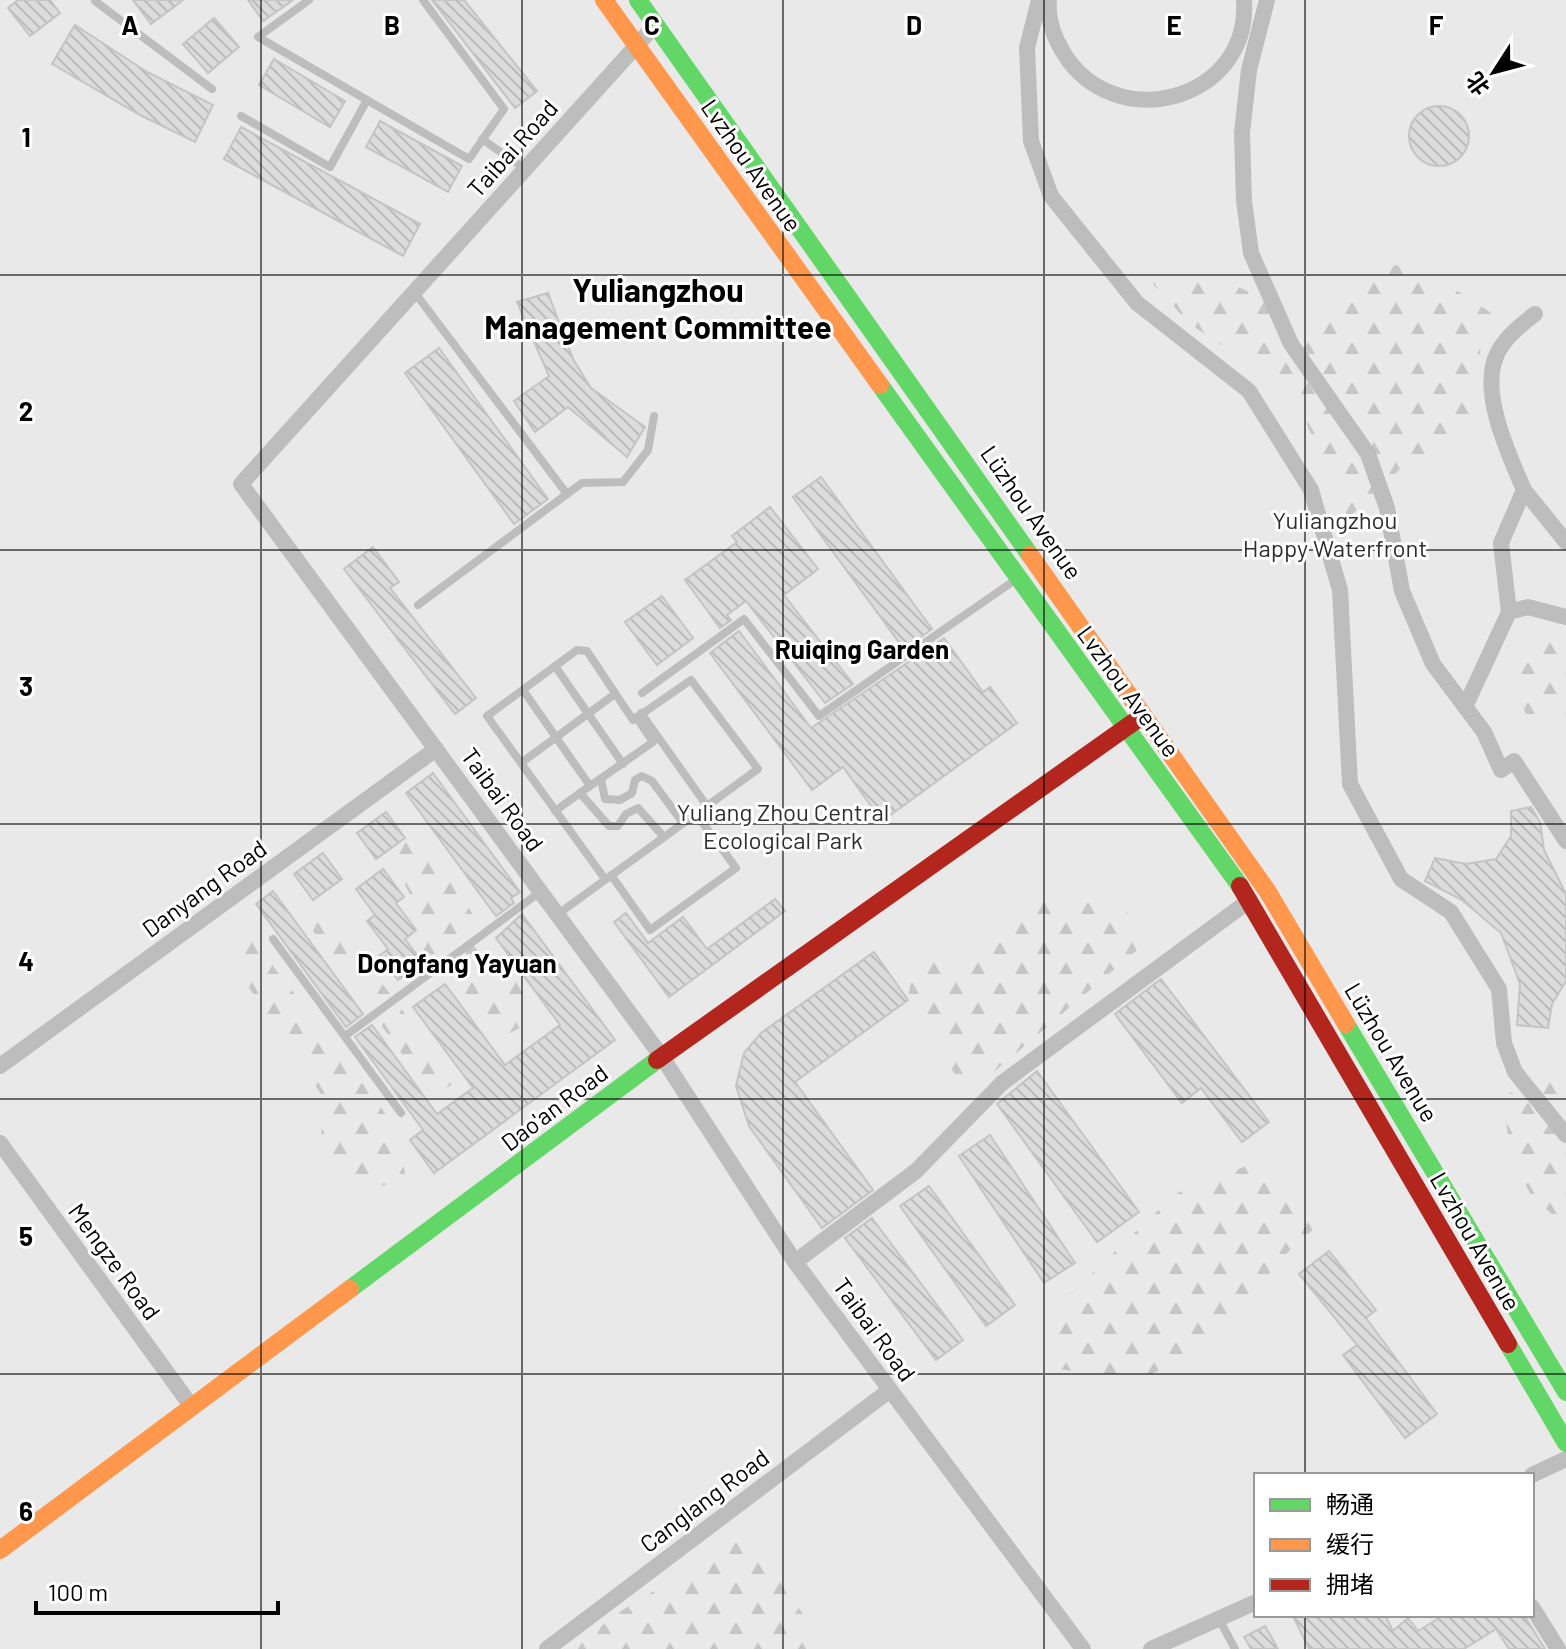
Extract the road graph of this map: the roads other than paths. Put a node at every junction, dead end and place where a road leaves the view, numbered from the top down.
1 (95, 0) edge
2 (309, 0) edge
3 (423, 0) edge
4 (604, 0) edge
5 (638, 0) edge
6 (1039, 0) edge
7 (1049, 0) edge
8 (1244, 0) edge
9 (1267, 0) edge
10 (656, 24) junction
11 (637, 45) junction
12 (1236, 45) junction
13 (1254, 50) junction
14 (212, 89) dead end
15 (367, 100) junction
16 (241, 116) dead end
17 (482, 139) junction
18 (525, 169) junction
19 (414, 292) junction
20 (1535, 314) dead end
21 (654, 416) dead end
22 (1524, 490) junction
23 (567, 494) junction
24 (1566, 542) edge
25 (1019, 578) junction
26 (418, 605) dead end
27 (1509, 612) junction
28 (1566, 617) edge
29 (555, 666) junction
30 (523, 690) junction
31 (642, 693) dead end
32 (615, 694) junction
33 (1465, 707) junction
34 (1145, 713) junction
35 (588, 714) junction
36 (639, 715) junction
37 (1126, 727) junction
38 (556, 737) junction
39 (436, 749) junction
40 (521, 763) junction
41 (623, 764) junction
42 (601, 779) junction
43 (590, 786) junction
44 (580, 793) junction
45 (707, 806) junction
46 (555, 811) junction
47 (696, 814) junction
48 (683, 823) junction
49 (664, 837) junction
50 (1566, 841) edge
51 (608, 877) junction
52 (541, 892) junction
53 (1250, 900) junction
54 (557, 915) junction
55 (273, 939) dead end
56 (345, 1036) junction
57 (662, 1057) junction
58 (0, 1066) edge
59 (401, 1113) dead end
60 (1566, 1135) edge
61 (0, 1143) edge
62 (795, 1262) junction
63 (890, 1390) junction
64 (1566, 1392) edge
65 (192, 1407) junction
66 (1566, 1443) edge
67 (1566, 1459) edge
68 (1534, 1474) edge
69 (0, 1550) edge
70 (1254, 1603) edge
71 (1534, 1610) edge
72 (1219, 1619) junction
73 (547, 1649) edge
74 (1083, 1649) edge
75 (1151, 1649) edge
76 (1235, 1649) edge
77 (1558, 1649) edge

1 - 14 lane
2 - 15 lane
3 - 17 lane
4 - 11 main road, Lvzhou Avenue
5 - 10 main road, Lüzhou Avenue
6 - 60 street
7 - 12 street
8 - 12 street
9 - 13 street
10 - 11 street, Taibai Road
10 - 34 main road, Lüzhou Avenue
11 - 18 street, Taibai Road
11 - 25 main road, Lvzhou Avenue
12 - 13 street
13 - 33 street
15 - 16 lane
15 - 17 lane
17 - 18 lane
18 - 19 street, Taibai Road
19 - 23 lane
19 - 39 street, Taibai Road
20 - 22 street
21 - 23 lane
22 - 24 street
22 - 27 street
23 - 26 lane
25 - 31 lane
25 - 37 main road, Lvzhou Avenue
27 - 28 street
27 - 33 street
29 - 30 lane
29 - 32 lane
29 - 35 lane
30 - 38 lane
30 - 40 lane
32 - 35 lane
32 - 36 lane
33 - 50 street
34 - 37 main road, Dao'an Road
34 - 64 main road, Lüzhou Avenue
35 - 38 lane
35 - 41 lane
36 - 41 lane
36 - 45 lane
36 - 45 lane
37 - 53 main road, Lvzhou Avenue
37 - 57 main road, Dao'an Road
38 - 40 lane
38 - 43 lane
39 - 52 street, Taibai Road
39 - 58 street, Danyang Road
40 - 46 lane
41 - 42 lane
42 - 43 lane
42 - 48 lane
43 - 44 lane
44 - 46 lane
44 - 49 lane
45 - 47 lane
46 - 51 lane
47 - 48 lane
47 - 51 lane
48 - 49 lane
49 - 51 lane
51 - 54 lane
52 - 54 street, Taibai Road
52 - 56 lane
53 - 62 street
53 - 66 main road, Lvzhou Avenue
54 - 57 street, Taibai Road
55 - 56 lane
56 - 59 lane
57 - 62 street, Taibai Road
57 - 65 main road, Dao'an Road
61 - 65 street, Mengze Road
62 - 63 street, Taibai Road
63 - 73 street, Canglang Road
63 - 74 street, Taibai Road
65 - 69 main road, Dao'an Road
67 - 68 street
70 - 72 street
71 - 77 street
72 - 75 street
72 - 76 lane

